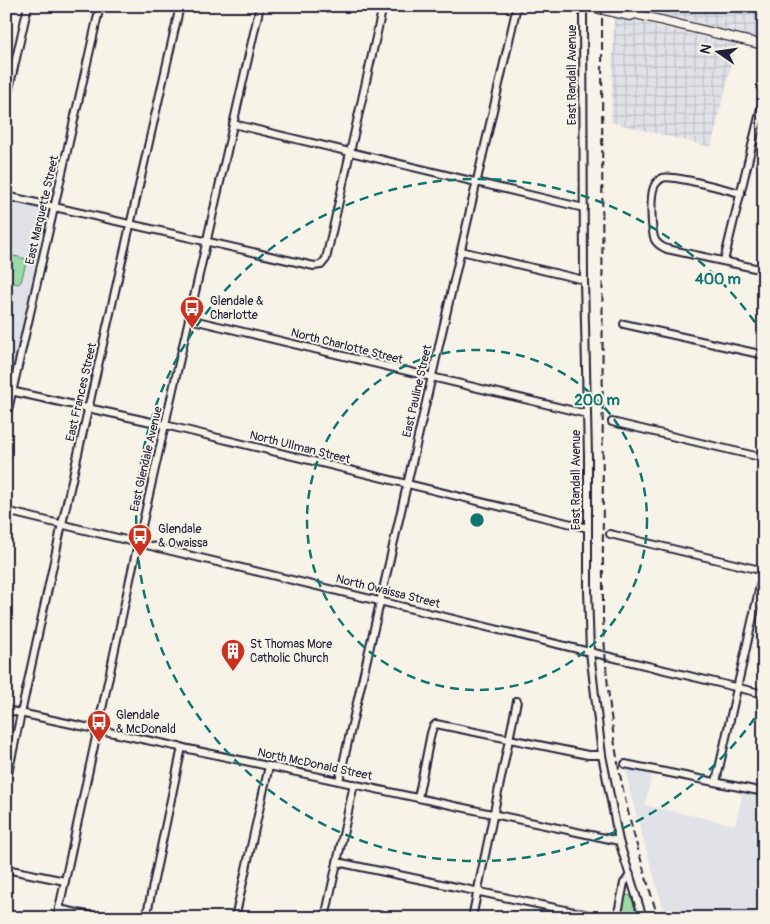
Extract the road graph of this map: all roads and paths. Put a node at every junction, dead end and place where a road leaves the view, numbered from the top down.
1 (28, 6) edge
2 (100, 6) edge
3 (180, 6) edge
4 (260, 6) edge
5 (383, 6) edge
6 (517, 6) edge
7 (585, 6) edge
8 (613, 6) edge
9 (635, 10) edge
10 (764, 45) edge
11 (764, 96) edge
12 (6, 102) edge
13 (233, 124) junction
14 (350, 153) junction
15 (476, 183) junction
16 (741, 193) junction
17 (6, 196) edge
18 (54, 207) junction
19 (584, 208) junction
20 (130, 223) junction
21 (207, 241) junction
22 (461, 251) junction
23 (724, 261) junction
24 (764, 270) edge
25 (584, 280) junction
26 (189, 319) junction
27 (624, 324) dead end
28 (764, 355) edge
29 (431, 378) junction
30 (9, 391) edge
31 (89, 408) junction
32 (587, 414) junction
33 (6, 419) edge
34 (612, 422) dead end
35 (165, 425) junction
36 (764, 458) edge
37 (406, 484) junction
38 (6, 511) edge
39 (62, 524) junction
40 (588, 528) junction
41 (610, 534) dead end
42 (139, 542) junction
43 (764, 570) edge
44 (380, 600) junction
45 (590, 652) junction
46 (737, 688) junction
47 (764, 694) edge
48 (517, 701) dead end
49 (6, 710) edge
50 (21, 713) junction
51 (98, 729) junction
52 (510, 738) junction
53 (182, 747) junction
54 (602, 755) junction
55 (625, 764) dead end
56 (269, 766) junction
57 (339, 781) junction
58 (716, 782) junction
59 (6, 783) edge
60 (354, 784) junction
61 (764, 792) edge
62 (418, 798) junction
63 (494, 814) junction
64 (619, 841) junction
65 (337, 862) junction
66 (6, 869) edge
67 (630, 875) junction
68 (64, 882) junction
69 (478, 892) junction
70 (59, 909) junction
71 (57, 918) edge
72 (101, 918) edge
73 (146, 918) edge
74 (235, 918) edge
75 (325, 918) edge
76 (472, 918) edge
77 (603, 918) edge
78 (616, 918) edge
79 (643, 918) edge

1 - 12 street
2 - 18 street, East Marquette Street
3 - 20 street, East Frances Street
4 - 13 street, East Glendale Avenue
5 - 14 street
6 - 15 street, East Pauline Street
7 - 9 main road
7 - 19 street, East Randall Avenue
8 - 9 main road
9 - 10 main road
11 - 16 street
13 - 14 street
13 - 21 street, East Glendale Avenue
14 - 15 street
14 - 21 street
15 - 19 street
15 - 22 street, East Pauline Street
16 - 23 street
16 - 23 street
17 - 18 street
18 - 20 street
18 - 30 street, East Marquette Street
19 - 25 street, East Randall Avenue
20 - 21 street
20 - 31 street, East Frances Street
21 - 26 street, East Glendale Avenue
22 - 25 street
22 - 29 street, East Pauline Street
23 - 24 street
25 - 32 street, East Randall Avenue
26 - 29 street, North Charlotte Street
26 - 35 street, East Glendale Avenue
27 - 28 street
29 - 32 street, North Charlotte Street
29 - 37 street, East Pauline Street
30 - 31 street, North Ullman Street
30 - 33 street, East Marquette Street
31 - 35 street, North Ullman Street
31 - 39 street, East Frances Street
32 - 40 street, East Randall Avenue
34 - 36 street
35 - 37 street, North Ullman Street
35 - 42 street, East Glendale Avenue
37 - 40 street, North Ullman Street
37 - 44 street, East Pauline Street
38 - 39 street, North Owaissa Street
39 - 42 street, North Owaissa Street
39 - 50 street, East Frances Street
40 - 45 street, East Randall Avenue
41 - 43 street
42 - 44 street, North Owaissa Street
42 - 51 street, East Glendale Avenue
43 - 46 street
44 - 45 street, North Owaissa Street
44 - 57 street, East Pauline Street
45 - 46 street, North Owaissa Street
45 - 54 street, East Randall Avenue
46 - 47 street, North Owaissa Street
46 - 58 street
48 - 52 street
49 - 50 street, North McDonald Street
50 - 51 street, North McDonald Street
50 - 59 street, East Frances Street
51 - 53 street, North McDonald Street
51 - 68 street, East Glendale Avenue
52 - 54 street
52 - 62 street
52 - 63 street
53 - 56 street, North McDonald Street
53 - 73 street
54 - 64 street, East Randall Avenue
55 - 58 street
56 - 57 street, North McDonald Street
56 - 74 street
57 - 60 street, North McDonald Street
58 - 61 street
60 - 62 street, North McDonald Street
60 - 65 street
62 - 63 street, North McDonald Street
63 - 64 street, North McDonald Street
63 - 69 street
64 - 67 street, East Randall Avenue
65 - 69 street
65 - 75 street
66 - 68 street
67 - 78 street
67 - 79 street, East Randall Avenue
68 - 70 street, East Glendale Avenue
69 - 76 street
69 - 77 street
70 - 71 street, East Glendale Avenue
70 - 72 street

